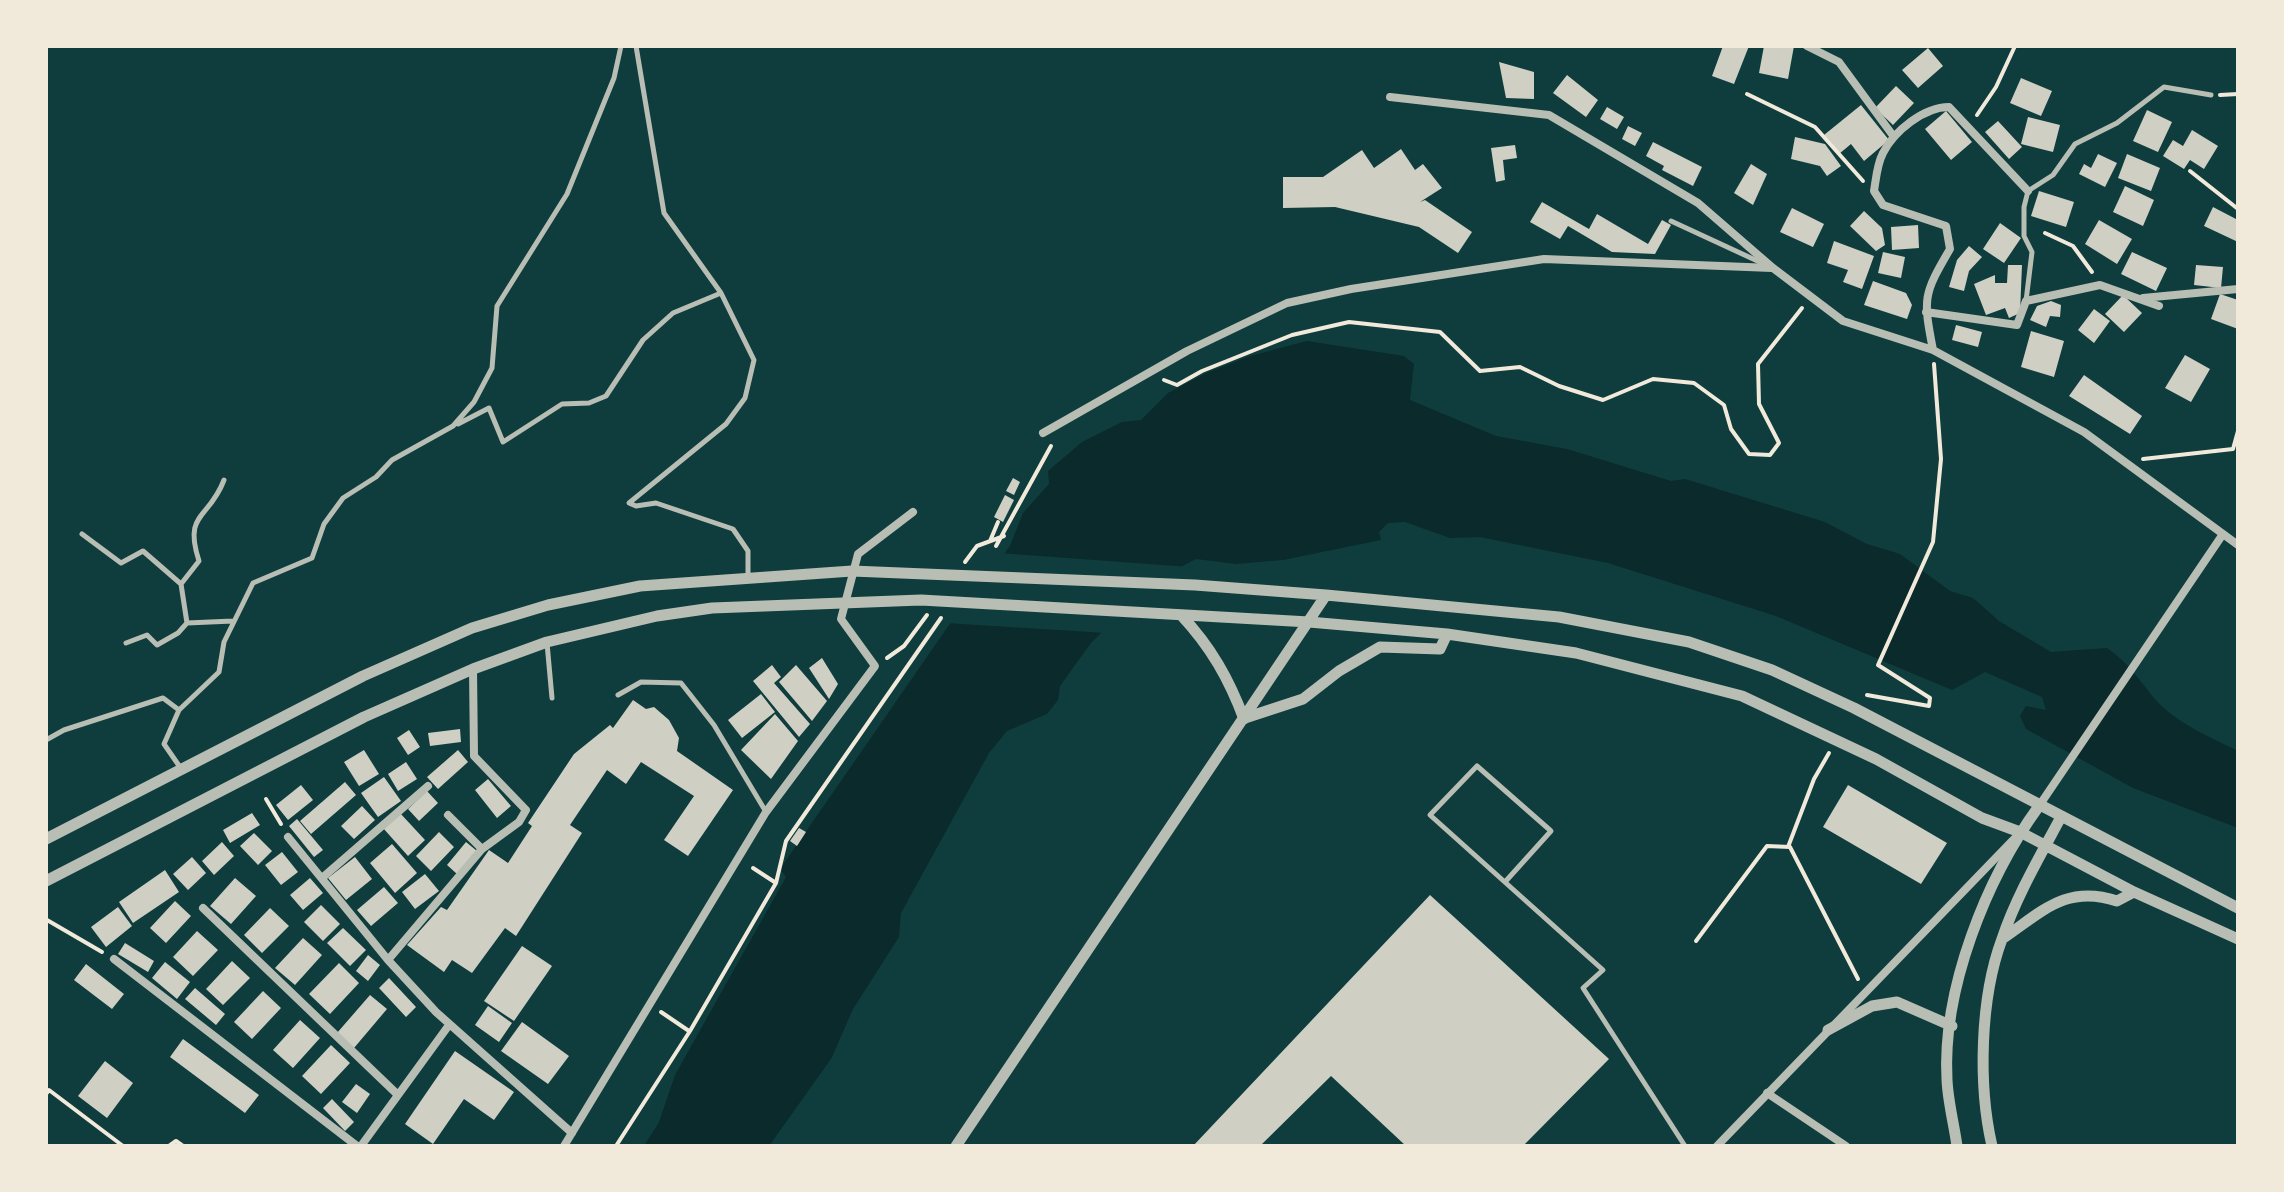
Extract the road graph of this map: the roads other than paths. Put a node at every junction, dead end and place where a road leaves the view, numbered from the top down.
1 (621, 46) edge
2 (636, 46) edge
3 (1807, 46) edge
4 (2211, 95) dead end
5 (1390, 97) dead end
6 (1894, 137) junction
7 (2028, 191) junction
8 (1671, 221) dead end
9 (1773, 268) junction
10 (2238, 289) edge
11 (721, 293) junction
12 (2138, 298) junction
13 (2026, 301) junction
14 (2159, 306) dead end
15 (1926, 312) junction
16 (1933, 350) junction
17 (453, 426) junction
18 (1043, 433) dead end
19 (224, 480) dead end
20 (913, 512) dead end
21 (82, 534) dead end
22 (2223, 534) junction
23 (2238, 545) edge
24 (852, 571) junction
25 (748, 580) junction
26 (181, 584) junction
27 (1326, 595) junction
28 (847, 602) junction
29 (1181, 615) junction
30 (234, 621) junction
31 (1309, 622) junction
32 (187, 623) junction
33 (1447, 634) junction
34 (547, 642) junction
35 (126, 643) dead end
36 (473, 669) junction
37 (618, 695) dead end
38 (552, 698) dead end
39 (179, 710) junction
40 (1244, 719) junction
41 (46, 740) edge
42 (182, 771) junction
43 (428, 786) dead end
44 (2039, 806) junction
45 (766, 812) junction
46 (448, 815) dead end
47 (2061, 817) junction
48 (2020, 832) junction
49 (288, 837) road end
50 (46, 839) edge
51 (2046, 845) junction
52 (482, 849) junction
53 (322, 878) junction
54 (46, 881) edge
55 (1505, 882) junction
56 (2134, 892) junction
57 (203, 908) dead end
58 (2238, 908) edge
59 (2238, 939) edge
60 (2001, 940) junction
61 (114, 959) road end
62 (388, 960) junction
63 (449, 1025) junction
64 (1952, 1026) junction
65 (1828, 1030) junction
66 (1767, 1093) junction
67 (398, 1095) junction
68 (572, 1133) junction
69 (359, 1146) edge
70 (564, 1146) edge
71 (956, 1146) edge
72 (1685, 1146) edge
73 (1717, 1146) edge
74 (1846, 1146) edge
75 (1957, 1146) edge
76 (1992, 1146) edge

1 - 17 lane
2 - 11 lane
3 - 6 street
4 - 7 lane
5 - 9 street
6 - 7 street
6 - 15 street
7 - 13 lane
8 - 9 lane
9 - 16 street
9 - 18 street
10 - 12 street
11 - 17 lane
11 - 25 lane
12 - 13 street
12 - 14 street
13 - 15 street
15 - 16 street
16 - 22 street
17 - 30 lane
19 - 26 lane
20 - 24 street
21 - 26 lane
22 - 23 street
22 - 44 street
24 - 25 street
24 - 27 street
24 - 28 street
25 - 42 street
26 - 32 lane
27 - 31 street
27 - 44 street
28 - 29 street
28 - 34 street
28 - 45 street
29 - 31 street
29 - 40 street
30 - 32 lane
30 - 39 lane
31 - 33 street
31 - 40 street
32 - 35 lane
33 - 40 street
33 - 48 street
34 - 36 street
34 - 38 lane
36 - 52 street
36 - 54 street
37 - 45 lane
39 - 41 lane
39 - 42 lane
40 - 71 street
42 - 50 street
43 - 53 street
44 - 47 street
44 - 48 street
45 - 68 street
46 - 52 street
47 - 51 street
47 - 58 street
48 - 51 street
48 - 64 street
48 - 65 street
49 - 53 street
51 - 56 street
51 - 60 street
52 - 62 street
53 - 62 street
55 - 55 lane
55 - 72 lane
56 - 59 street
56 - 60 street
57 - 67 street
60 - 76 street
61 - 69 street
62 - 63 street
63 - 67 street
63 - 68 street
64 - 65 street
64 - 75 street
65 - 66 street
66 - 73 street
66 - 74 street
67 - 69 street
68 - 70 street

